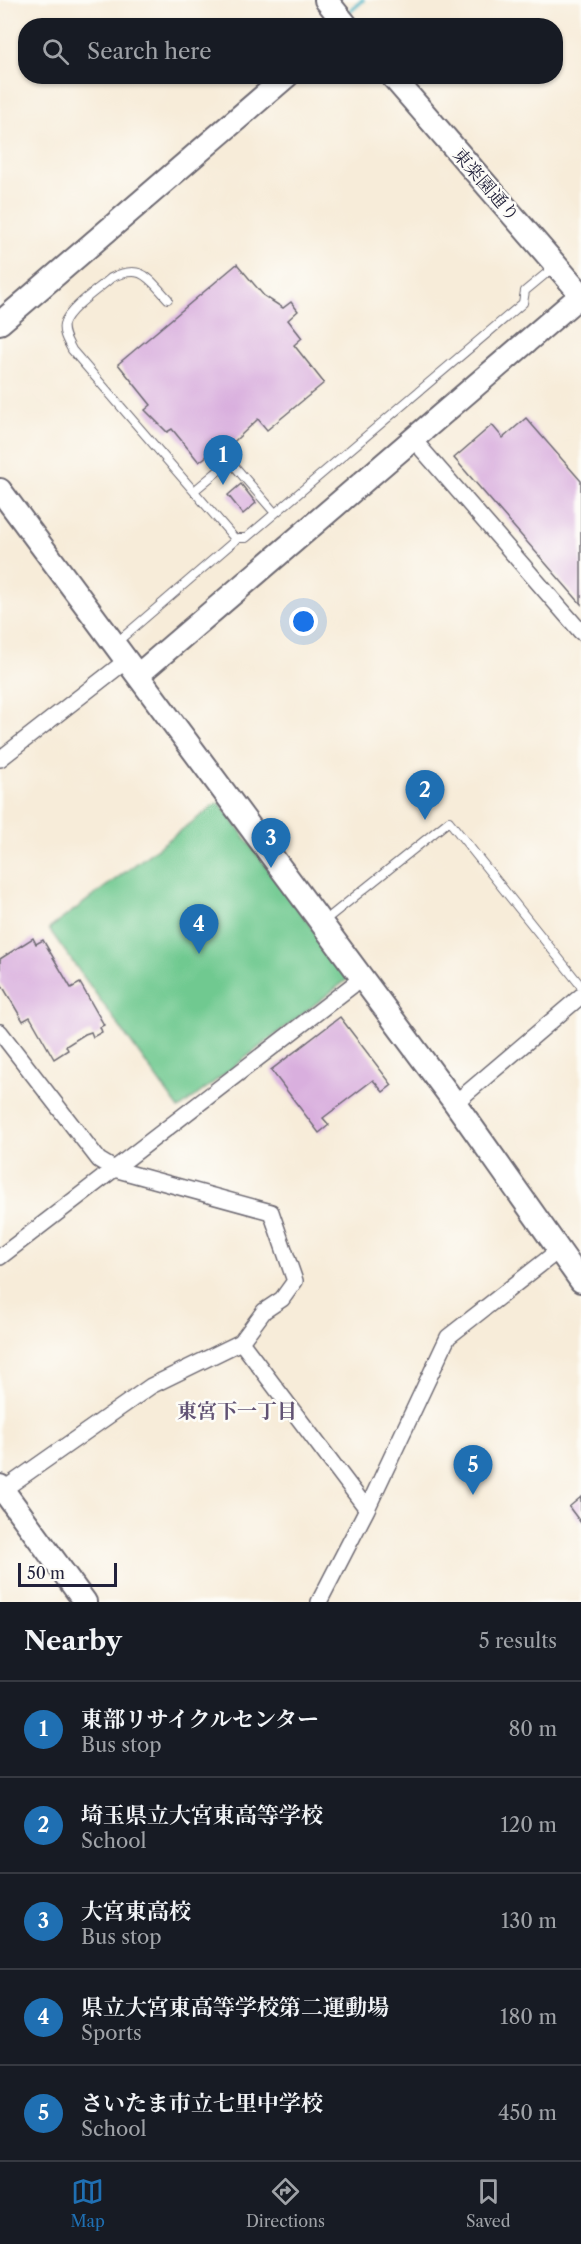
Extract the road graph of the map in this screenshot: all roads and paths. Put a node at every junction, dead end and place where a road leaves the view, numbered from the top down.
1 (326, 0) edge
2 (341, 18) edge
3 (279, 84) edge
4 (399, 84) edge
5 (555, 265) junction
6 (581, 295) edge
7 (168, 299) dead end
8 (0, 323) edge
9 (413, 439) junction
10 (0, 490) edge
11 (194, 491) junction
12 (275, 513) junction
13 (236, 540) junction
14 (581, 632) edge
15 (126, 660) junction
16 (0, 759) edge
17 (322, 923) junction
18 (362, 978) junction
19 (581, 986) edge
20 (581, 996) edge
21 (0, 1032) edge
22 (455, 1103) junction
23 (114, 1169) junction
24 (559, 1250) junction
25 (0, 1257) edge
26 (581, 1281) edge
27 (241, 1342) junction
28 (1, 1489) edge
29 (367, 1509) junction
30 (85, 1602) edge
31 (319, 1602) edge

1 - 2 street
3 - 8 street
4 - 5 street, 東楽園通り
5 - 6 street, 東楽園通り
5 - 12 lane
6 - 9 street
7 - 11 lane
9 - 14 street
9 - 15 street
10 - 15 street
11 - 12 lane
11 - 13 lane
12 - 13 lane
13 - 15 lane
15 - 16 street
15 - 17 street
17 - 18 street
17 - 19 lane
18 - 22 street
18 - 23 street
20 - 22 street
21 - 23 street
22 - 24 street
23 - 25 street
23 - 27 street
24 - 26 street
24 - 29 street
27 - 28 street
27 - 29 street
28 - 30 street
29 - 31 street

